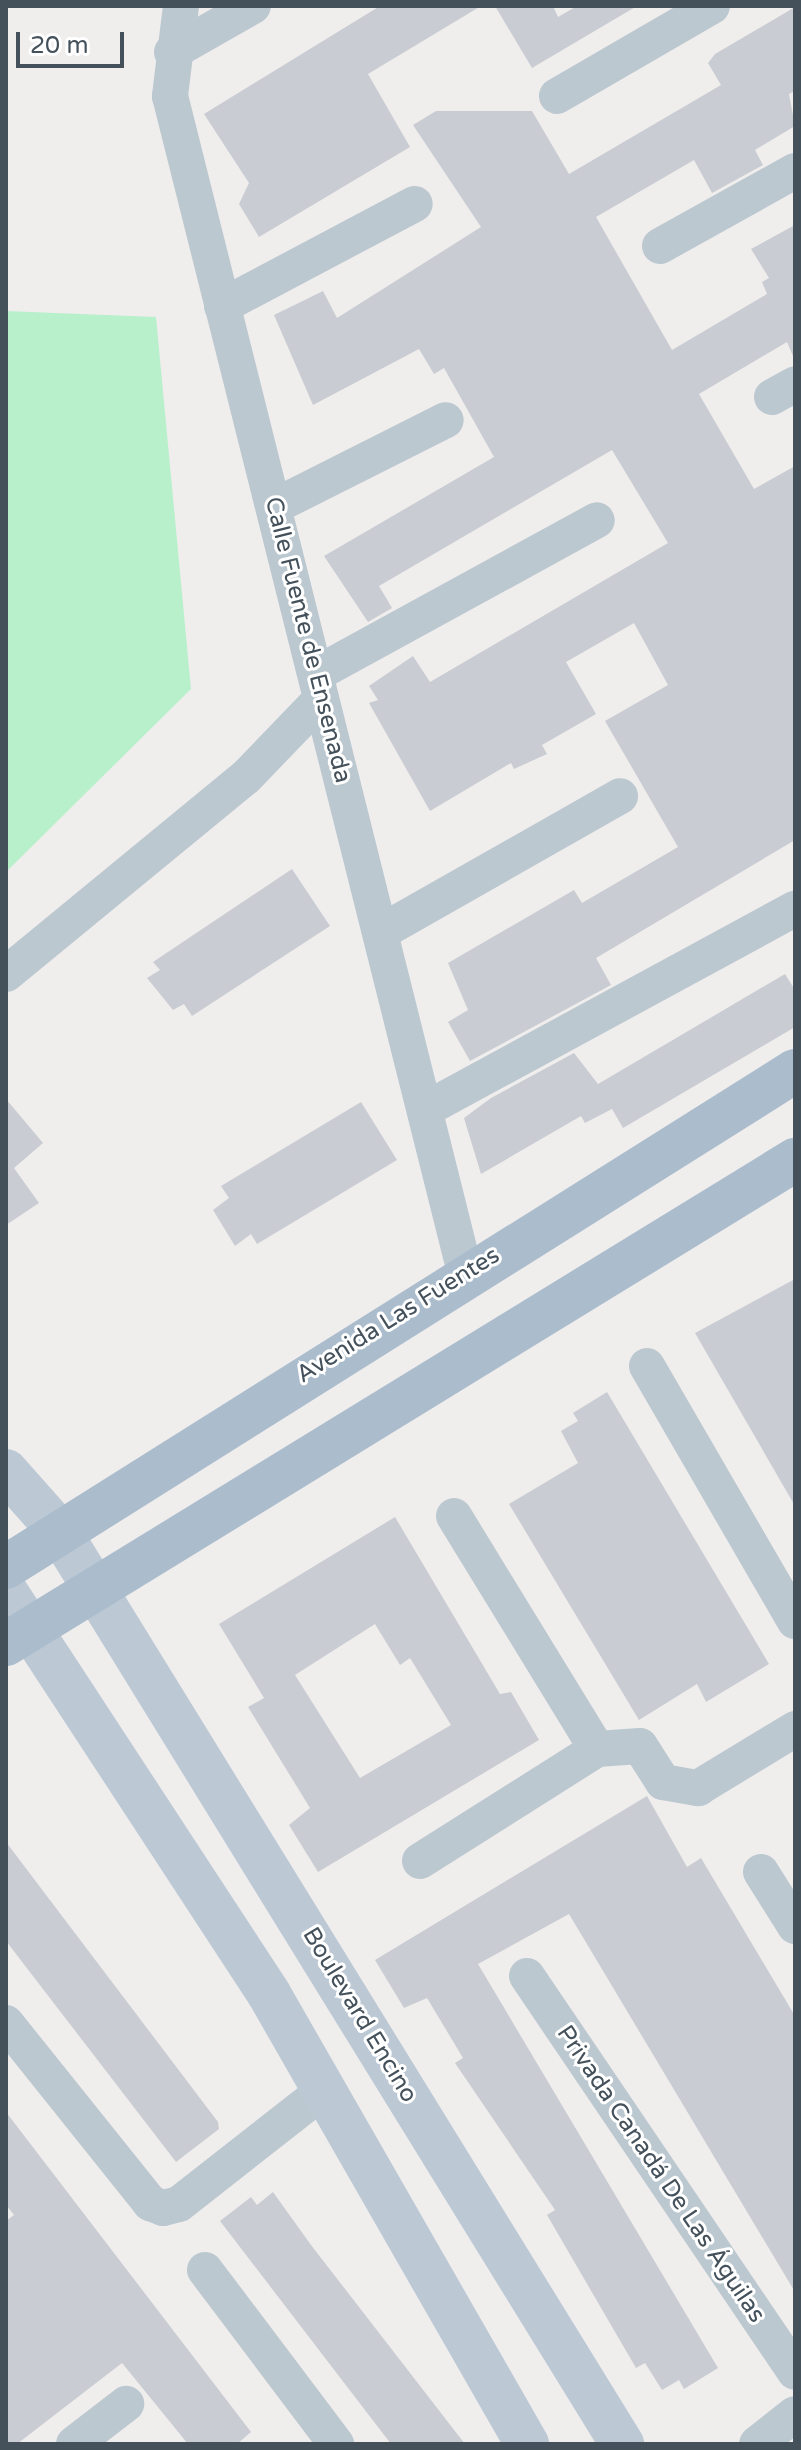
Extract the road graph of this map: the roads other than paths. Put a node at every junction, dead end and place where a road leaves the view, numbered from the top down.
1 (181, 6) edge
2 (253, 6) edge
3 (712, 6) edge
4 (172, 52) junction
5 (557, 96) dead end
6 (795, 171) edge
7 (415, 204) dead end
8 (660, 246) dead end
9 (222, 306) junction
10 (446, 420) dead end
11 (275, 506) junction
12 (597, 520) dead end
13 (319, 687) junction
14 (620, 796) dead end
15 (795, 909) edge
16 (381, 932) junction
17 (6, 974) edge
18 (795, 1071) edge
19 (426, 1109) junction
20 (795, 1160) edge
21 (465, 1272) junction
22 (647, 1366) dead end
23 (6, 1471) edge
24 (454, 1516) dead end
25 (59, 1531) junction
26 (6, 1567) edge
27 (94, 1588) junction
28 (6, 1592) edge
29 (795, 1621) edge
30 (18, 1636) edge
31 (795, 1729) edge
32 (597, 1749) junction
33 (420, 1861) dead end
34 (761, 1872) dead end
35 (795, 1926) edge
36 (527, 1976) dead end
37 (6, 2023) edge
38 (323, 2091) junction
39 (205, 2270) dead end
40 (795, 2372) edge
41 (126, 2404) dead end
42 (795, 2414) edge
43 (74, 2444) edge
44 (336, 2444) edge
45 (527, 2444) edge
46 (622, 2444) edge
47 (757, 2444) edge

1 - 4 street, Calle Fuente de Ensenada
2 - 4 street
3 - 5 street
4 - 9 street, Calle Fuente de Ensenada
6 - 8 street
7 - 9 street
9 - 11 street, Calle Fuente de Ensenada
10 - 11 street
11 - 13 street, Calle Fuente de Ensenada
12 - 13 street
13 - 16 street, Calle Fuente de Ensenada
13 - 17 street
14 - 16 street
15 - 19 street
16 - 19 street, Calle Fuente de Ensenada
18 - 21 main road, Avenida Las Fuentes
19 - 21 street, Calle Fuente de Ensenada
20 - 27 main road
21 - 25 main road, Avenida Las Fuentes
22 - 29 street
23 - 25 street, Boulevard Encino
24 - 32 street
25 - 26 main road, Avenida Las Fuentes
25 - 27 street, Boulevard Encino
27 - 30 main road
27 - 46 street, Boulevard Encino
28 - 30 street
30 - 38 street
31 - 32 street
32 - 33 street
34 - 35 street
36 - 40 street, Privada Canadá De Las Águilas
37 - 38 street
38 - 45 street
39 - 44 street
41 - 43 street
42 - 47 street

